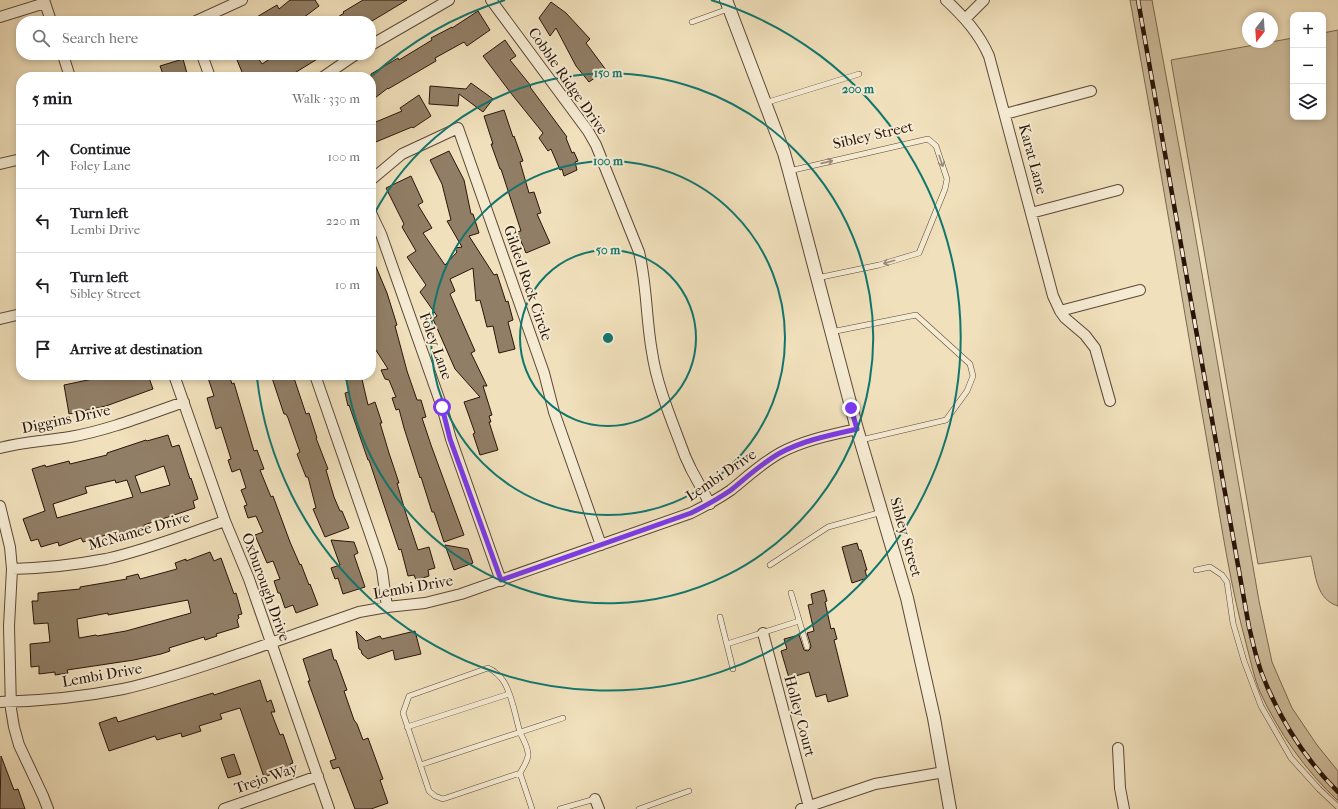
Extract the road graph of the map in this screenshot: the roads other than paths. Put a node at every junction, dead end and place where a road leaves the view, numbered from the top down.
1 (242, 0) edge
2 (449, 0) edge
3 (491, 0) edge
4 (946, 0) edge
5 (984, 0) edge
6 (44, 1) edge
7 (728, 4) edge
8 (49, 16) edge
9 (207, 16) edge
10 (0, 17) edge
11 (965, 19) junction
12 (692, 22) dead end
13 (376, 42) edge
14 (65, 60) edge
15 (204, 60) edge
16 (348, 60) edge
17 (68, 72) edge
18 (208, 72) edge
19 (330, 72) edge
20 (859, 74) dead end
21 (1091, 91) dead end
22 (765, 103) junction
23 (1005, 114) junction
24 (16, 160) edge
25 (0, 164) edge
26 (789, 171) junction
27 (376, 176) edge
28 (1118, 190) dead end
29 (1031, 213) junction
30 (376, 224) edge
31 (817, 278) junction
32 (1140, 290) dead end
33 (1060, 311) junction
34 (16, 315) edge
35 (0, 319) edge
36 (831, 332) junction
37 (176, 380) edge
38 (318, 380) edge
39 (1110, 401) dead end
40 (184, 402) junction
41 (859, 435) junction
42 (0, 448) edge
43 (710, 504) junction
44 (0, 506) edge
45 (882, 512) junction
46 (226, 521) junction
47 (601, 545) junction
48 (770, 565) dead end
49 (12, 569) junction
50 (1196, 570) dead end
51 (501, 580) junction
52 (791, 593) dead end
53 (387, 606) junction
54 (720, 617) dead end
55 (799, 621) junction
56 (763, 633) junction
57 (271, 643) junction
58 (727, 644) junction
59 (807, 647) dead end
60 (733, 669) dead end
61 (509, 694) junction
62 (0, 702) edge
63 (11, 702) junction
64 (563, 718) dead end
65 (407, 727) junction
66 (521, 733) junction
67 (1118, 748) dead end
68 (420, 765) junction
69 (944, 772) junction
70 (520, 773) junction
71 (318, 776) junction
72 (689, 791) dead end
73 (596, 799) joint
74 (1338, 807) edge
75 (805, 808) edge
76 (48, 809) edge
77 (224, 809) edge
78 (329, 809) edge
79 (532, 809) edge
80 (560, 809) edge
81 (599, 809) edge
82 (639, 809) edge
83 (950, 809) edge
84 (1124, 809) edge

1 - 9 street
2 - 13 street
3 - 43 street, Cobble Ridge Drive
4 - 11 street, Karat Lane
5 - 11 street
6 - 8 street
6 - 10 street
7 - 12 lane
7 - 22 street, Sibley Street
11 - 23 street, Karat Lane
14 - 17 street
15 - 18 street
16 - 19 street
20 - 22 lane
21 - 23 street
22 - 26 street, Sibley Street
23 - 29 street, Karat Lane
24 - 25 street
26 - 31 street, Sibley Street
26 -> 31 lane, Sibley Street
27 - 47 street, Gilded Rock Circle
28 - 29 street
29 - 33 street, Karat Lane
30 - 51 street, Foley Lane
31 - 36 street, Sibley Street
32 - 33 street
33 - 39 street
34 - 35 street
36 - 41 street, Sibley Street
36 - 41 lane
37 - 40 street, Oxburough Drive
38 - 53 street
40 - 42 street, Diggins Drive
40 - 46 street, Oxburough Drive
41 - 43 street, Lembi Drive
41 - 45 street, Sibley Street
43 - 47 street, Lembi Drive
44 - 49 street
45 - 48 lane
45 - 69 street, Sibley Street
46 - 49 street, McNamee Drive
46 - 57 street, Oxburough Drive
47 - 51 street, Lembi Drive
49 - 63 street
50 - 74 lane
51 - 53 street, Lembi Drive
52 - 55 lane
53 - 57 street, Lembi Drive
54 - 58 lane
55 - 56 lane
55 - 59 lane
56 - 58 lane
56 - 75 street, Holley Court
57 - 63 street, Lembi Drive
57 - 71 street, Oxburough Drive
58 - 60 lane
61 - 65 lane
61 - 65 lane
61 - 66 lane
62 - 63 street, Lembi Drive
63 - 76 street
64 - 66 lane
65 - 68 lane
66 - 68 lane
66 - 70 lane
67 - 84 street
68 - 70 lane
69 - 75 street
69 - 83 street, Sibley Street
70 - 79 lane
71 - 77 street, Trejo Way
71 - 78 street, Oxburough Drive
72 - 82 lane
73 - 80 lane
73 - 81 street

